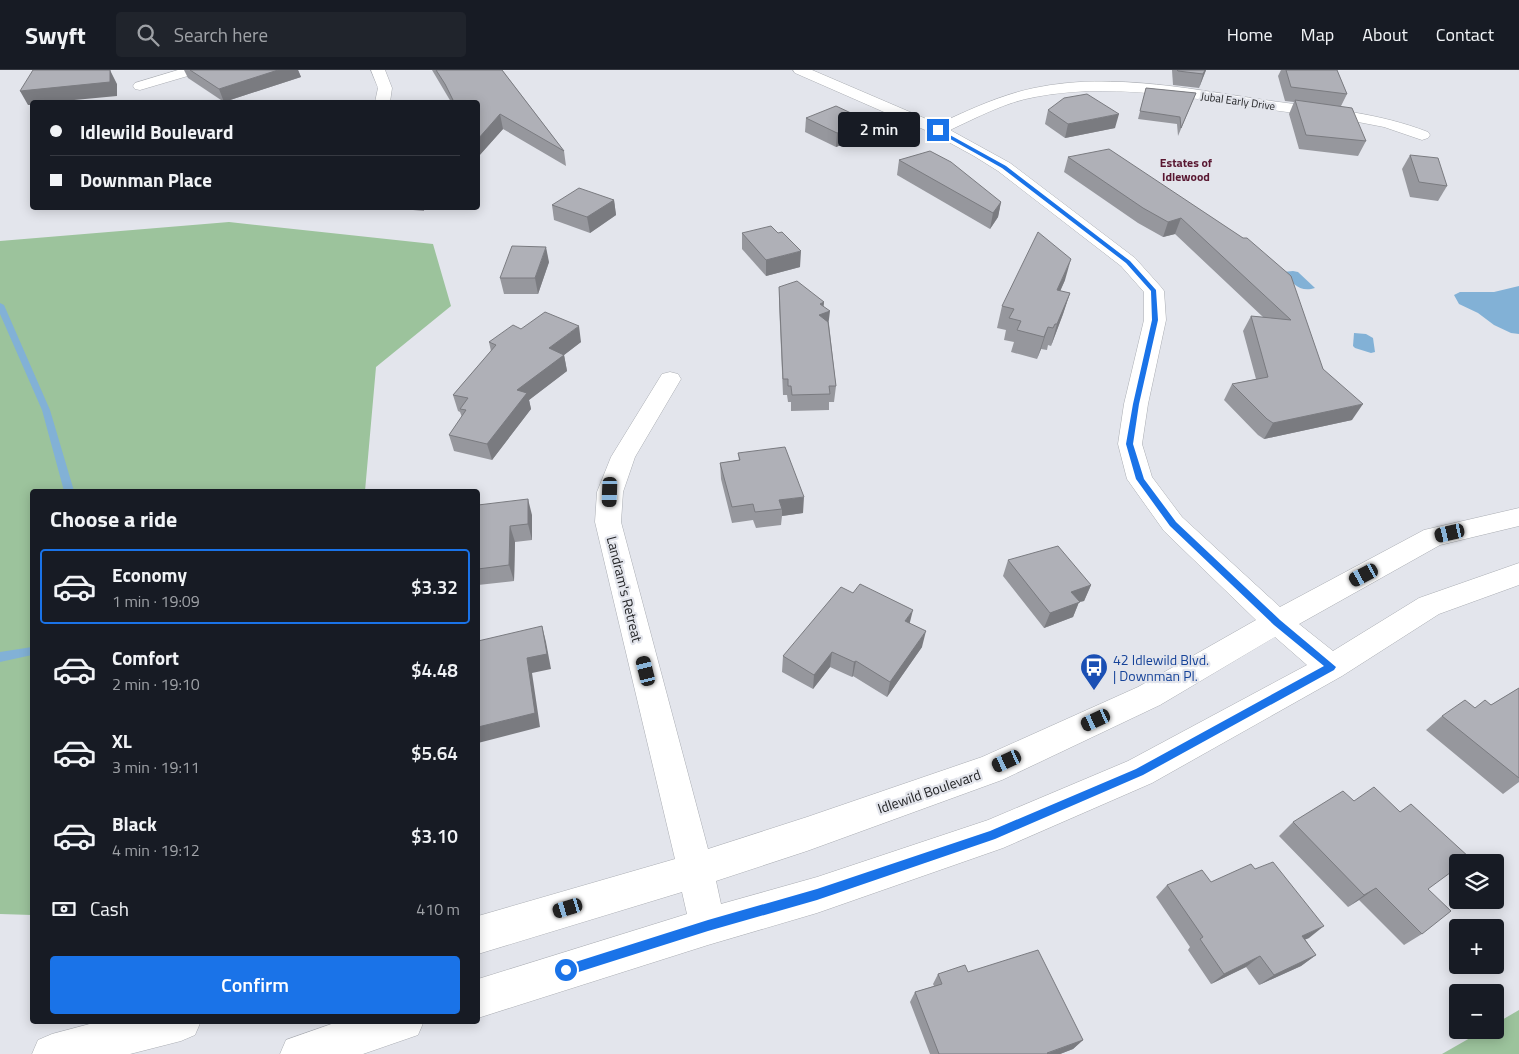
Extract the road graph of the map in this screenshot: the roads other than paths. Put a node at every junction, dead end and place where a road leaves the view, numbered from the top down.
1 (193, 70) edge
2 (378, 70) edge
3 (800, 70) edge
4 (140, 86) dead end
5 (383, 100) edge
6 (938, 130) junction
7 (1422, 135) dead end
8 (670, 379) dead end
9 (1519, 517) edge
10 (1519, 574) edge
11 (1277, 622) junction
12 (1331, 667) junction
13 (696, 870) junction
14 (708, 926) junction
15 (480, 934) edge
16 (480, 997) edge
17 (169, 1024) edge
18 (395, 1024) edge
19 (52, 1054) edge
20 (300, 1054) edge

1 - 4 street
2 - 5 street
3 - 6 street
6 - 7 street, Jubal Early Drive
6 - 11 street
8 - 13 street, Landram's Retreat
9 - 11 street, Idlewild Boulevard
10 - 12 street
11 - 12 street
11 - 13 street, Idlewild Boulevard
12 - 14 street
13 - 14 street, Landram's Retreat
13 - 15 street, Idlewild Boulevard
14 - 16 street
17 - 19 street
18 - 20 street

